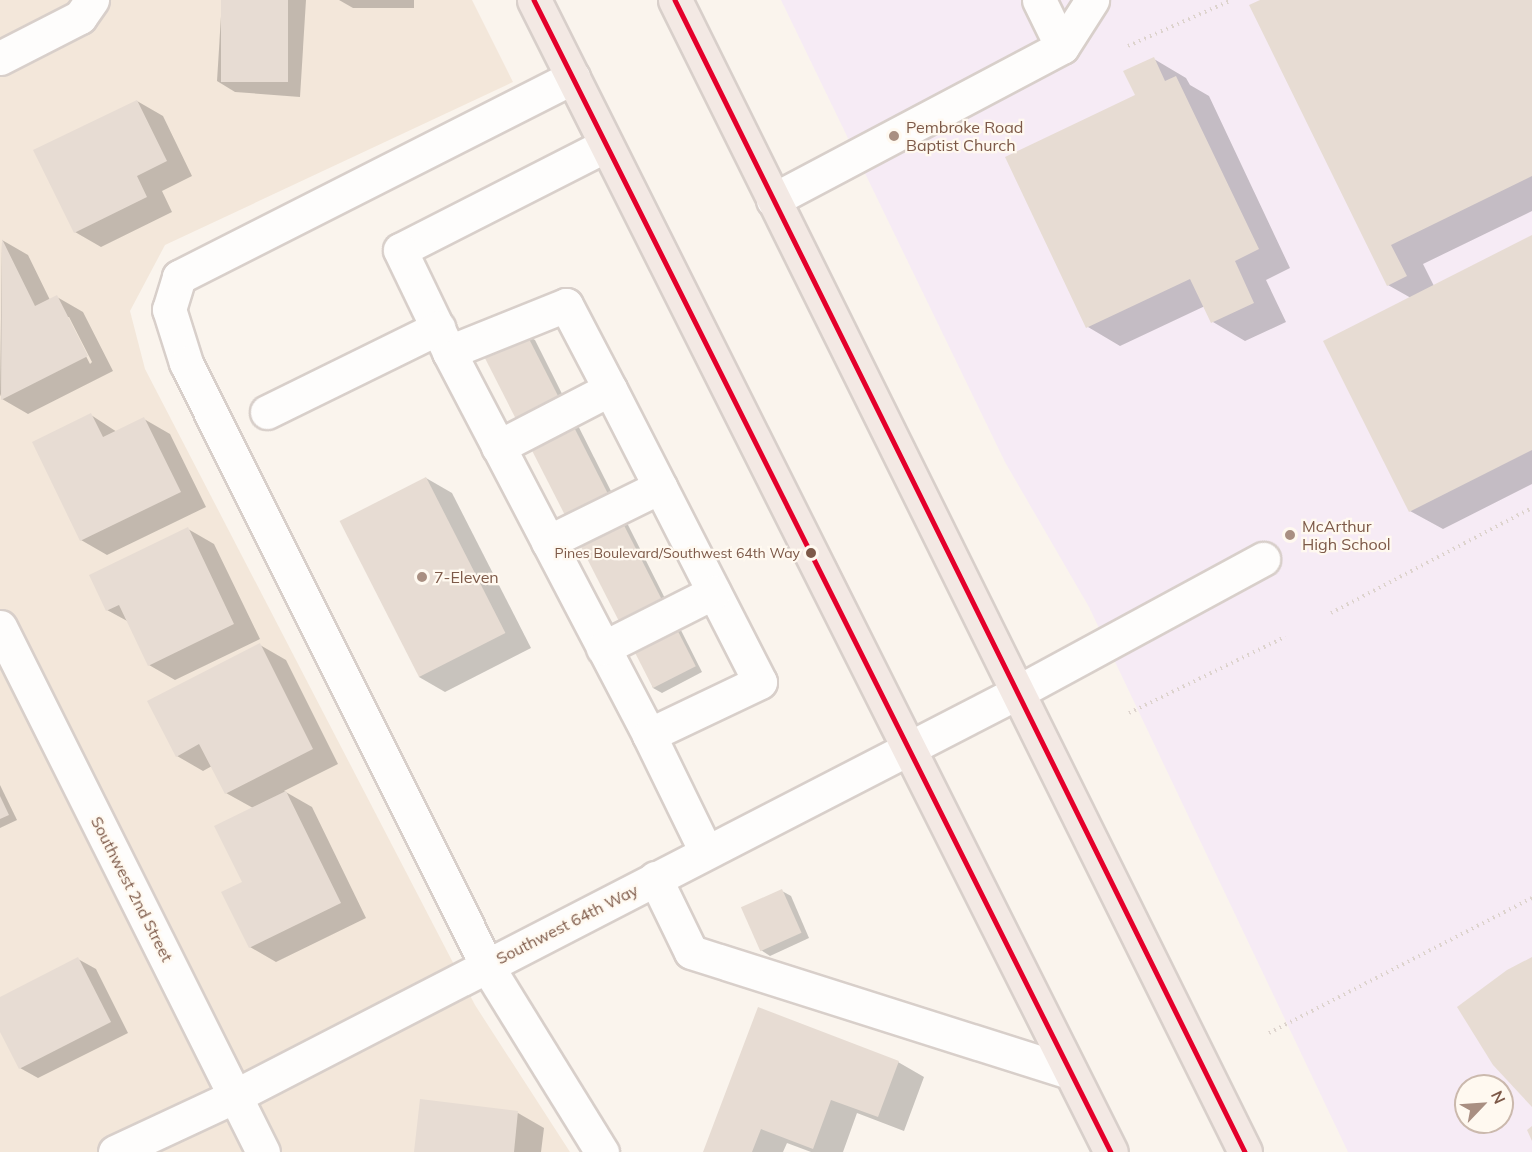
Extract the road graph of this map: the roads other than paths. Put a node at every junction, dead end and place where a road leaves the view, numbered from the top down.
1 (92, 0) edge
2 (534, 0) edge
3 (675, 0) edge
4 (1040, 0) edge
5 (1092, 0) edge
6 (1062, 47) junction
7 (0, 58) edge
8 (573, 77) junction
9 (606, 145) junction
10 (773, 200) junction
11 (444, 340) junction
12 (610, 389) junction
13 (267, 412) dead end
14 (498, 447) junction
15 (660, 487) junction
16 (548, 542) junction
17 (1263, 559) dead end
18 (714, 592) junction
19 (0, 627) edge
20 (603, 648) junction
21 (1017, 692) junction
22 (649, 735) junction
23 (908, 747) junction
24 (706, 852) junction
25 (655, 878) junction
26 (487, 966) junction
27 (1070, 1072) junction
28 (235, 1096) junction
29 (1105, 1150) edge
30 (115, 1152) edge
31 (263, 1152) edge
32 (602, 1152) edge
33 (1245, 1152) edge

1 - 7 street
2 - 8 highway
3 - 10 highway
4 - 6 street
5 - 6 street
6 - 10 street
8 - 9 highway
8 - 26 street
9 - 11 street
9 - 23 highway
10 - 21 highway
11 - 12 street
11 - 13 street
11 - 14 street
12 - 14 street
12 - 15 street
14 - 16 street
15 - 16 street
15 - 18 street
16 - 20 street
17 - 21 street, Southwest 64th Way
18 - 20 street
18 - 22 street
19 - 28 street, Southwest 2nd Street
20 - 22 street
21 - 23 street, Southwest 64th Way
21 - 33 highway
22 - 24 street
23 - 24 street, Southwest 64th Way
23 - 27 highway
24 - 25 street, Southwest 64th Way
25 - 26 street, Southwest 64th Way
25 - 27 street
26 - 28 street, Southwest 64th Way
26 - 32 street
27 - 29 highway
28 - 30 street, Southwest 64th Way
28 - 31 street, Southwest 2nd Street

